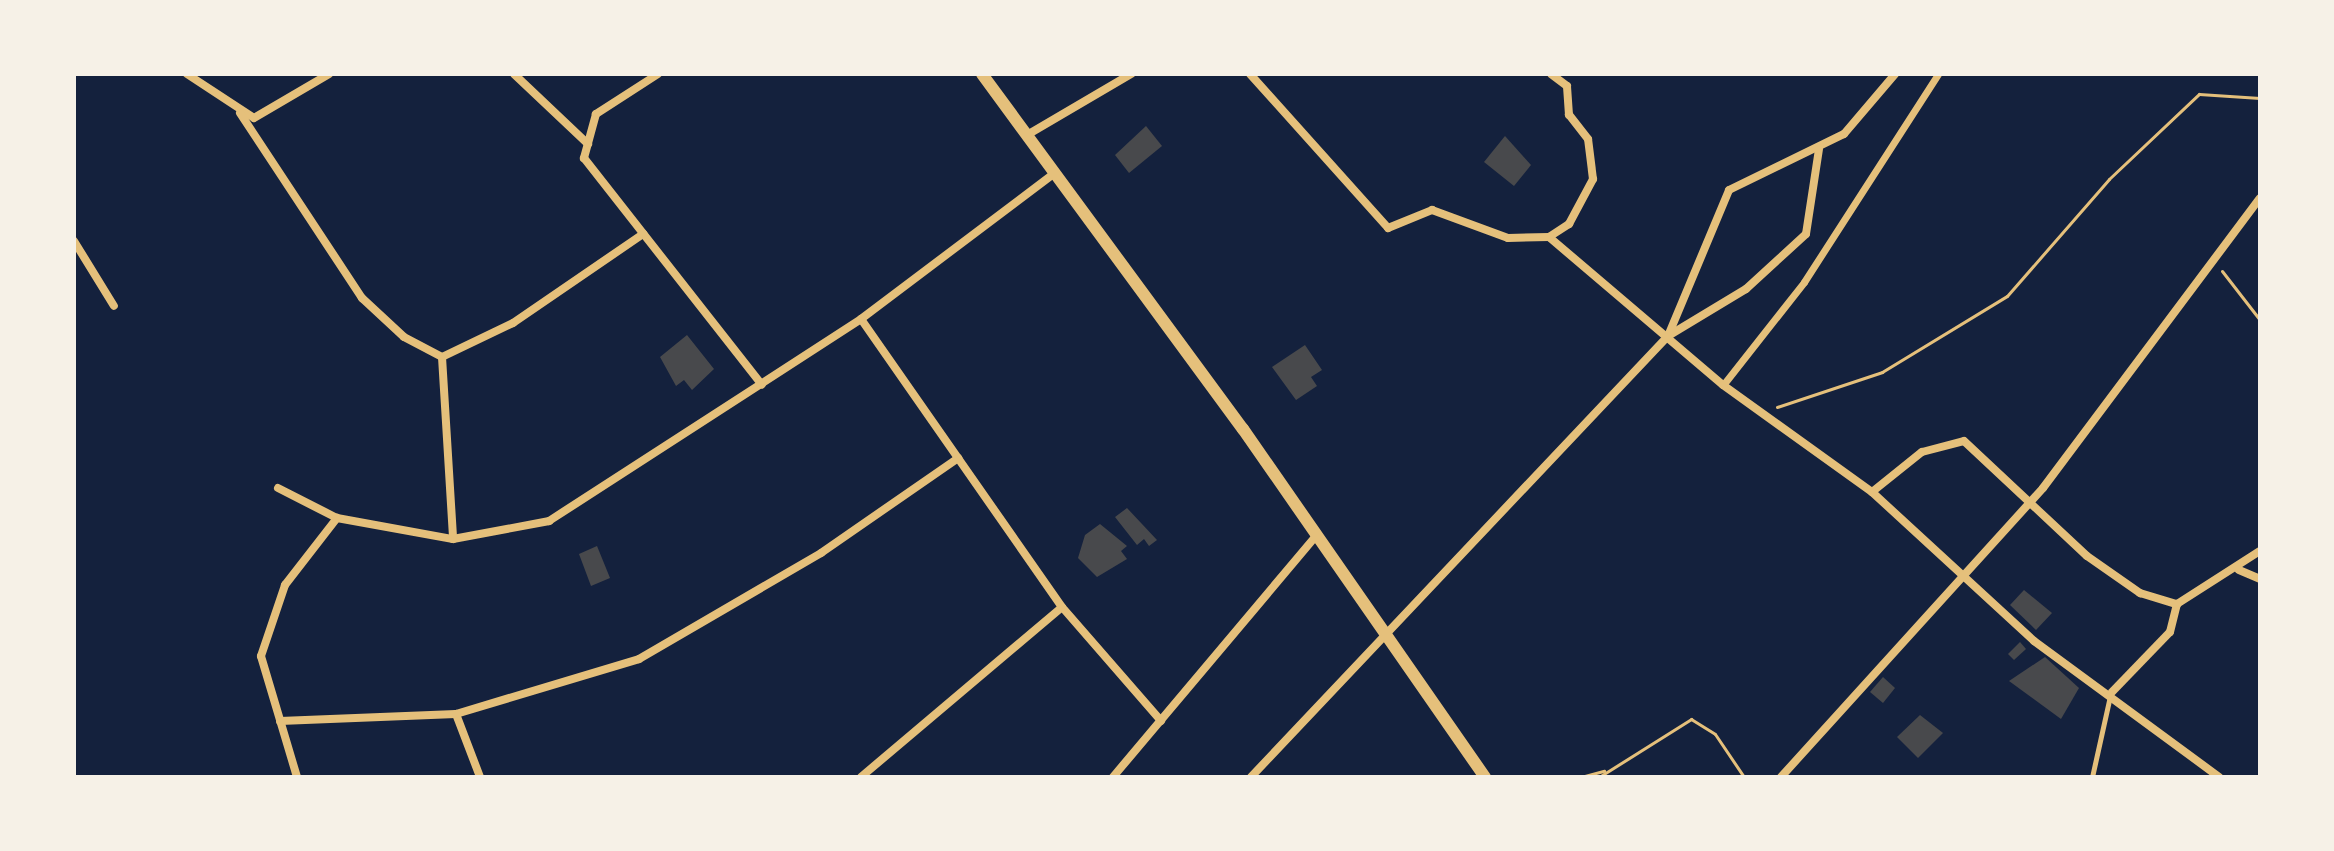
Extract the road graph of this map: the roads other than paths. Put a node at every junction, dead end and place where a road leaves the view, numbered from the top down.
1 (187, 74) edge
2 (329, 74) edge
3 (514, 74) edge
4 (658, 74) edge
5 (982, 74) edge
6 (1131, 74) edge
7 (1250, 74) edge
8 (1551, 74) edge
9 (1895, 74) edge
10 (1938, 74) edge
11 (240, 113) junction
12 (1027, 135) junction
13 (588, 144) junction
14 (1819, 149) junction
15 (1055, 173) junction
16 (2260, 198) edge
17 (643, 234) junction
18 (1549, 237) junction
19 (74, 241) edge
20 (114, 306) dead end
21 (861, 319) junction
22 (1668, 336) junction
23 (442, 357) junction
24 (762, 385) junction
25 (1723, 385) junction
26 (958, 458) junction
27 (278, 488) dead end
28 (1872, 492) junction
29 (2030, 501) junction
30 (337, 518) junction
31 (1317, 535) junction
32 (453, 539) junction
33 (2260, 551) edge
34 (2239, 570) junction
35 (1961, 578) junction
36 (2260, 579) edge
37 (2177, 604) junction
38 (1062, 607) junction
39 (1384, 633) junction
40 (2112, 692) junction
41 (456, 714) junction
42 (280, 721) junction
43 (1161, 721) junction
44 (297, 777) edge
45 (480, 777) edge
46 (861, 777) edge
47 (1113, 777) edge
48 (1251, 777) edge
49 (1485, 777) edge
50 (1781, 777) edge
51 (2092, 777) edge
52 (2219, 777) edge

1 - 11 street
2 - 11 street
3 - 13 street
4 - 13 street
5 - 12 street
6 - 12 street
7 - 18 street
8 - 18 street
9 - 14 street
10 - 25 street
11 - 23 street
12 - 15 street
13 - 17 street
14 - 22 street
14 - 22 street
15 - 21 street
15 - 31 street
16 - 29 street
17 - 23 street
17 - 24 street
18 - 22 street
19 - 20 street
21 - 24 street
21 - 26 street
22 - 25 street
22 - 39 street
23 - 32 street
24 - 32 street
25 - 28 street
26 - 38 street
26 - 41 street
27 - 30 street
28 - 29 street
28 - 35 street
29 - 35 street
29 - 37 street
30 - 32 street
30 - 42 street
31 - 39 street
31 - 43 street
33 - 34 street
34 - 36 street
34 - 37 street
35 - 40 street
35 - 50 street
37 - 40 street
38 - 43 street
38 - 46 street
39 - 48 street
39 - 49 street
40 - 51 lane
40 - 52 street
41 - 42 street
41 - 45 street
42 - 44 street
43 - 47 street

